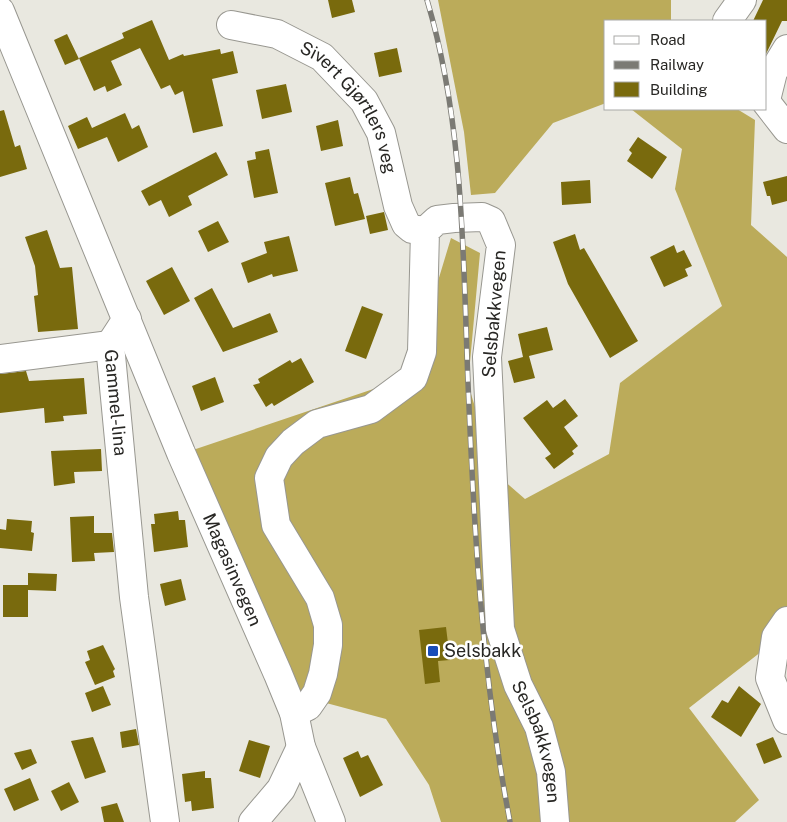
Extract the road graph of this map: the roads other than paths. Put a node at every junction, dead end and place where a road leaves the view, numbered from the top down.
1 (742, 0) edge
2 (0, 11) edge
3 (728, 20) edge
4 (231, 25) dead end
5 (787, 50) edge
6 (767, 97) edge
7 (767, 102) edge
8 (787, 129) edge
9 (425, 231) junction
10 (127, 319) junction
11 (110, 345) junction
12 (0, 359) edge
13 (787, 621) edge
14 (294, 713) junction
15 (787, 720) edge
16 (302, 747) junction
17 (165, 822) edge
18 (253, 822) edge
19 (331, 822) edge
20 (555, 822) edge

1 - 3 street
2 - 10 street
4 - 9 street, Sivert Gjørtlers veg
5 - 6 street
7 - 8 street
9 - 14 street
9 - 20 street, Selsbakkvegen
10 - 11 street, Gammel-lina
10 - 14 street, Magasinvegen
11 - 12 street
11 - 17 street, Gammel-lina
13 - 15 street
14 - 16 street, Magasinvegen
16 - 18 street
16 - 19 street, Magasinvegen

